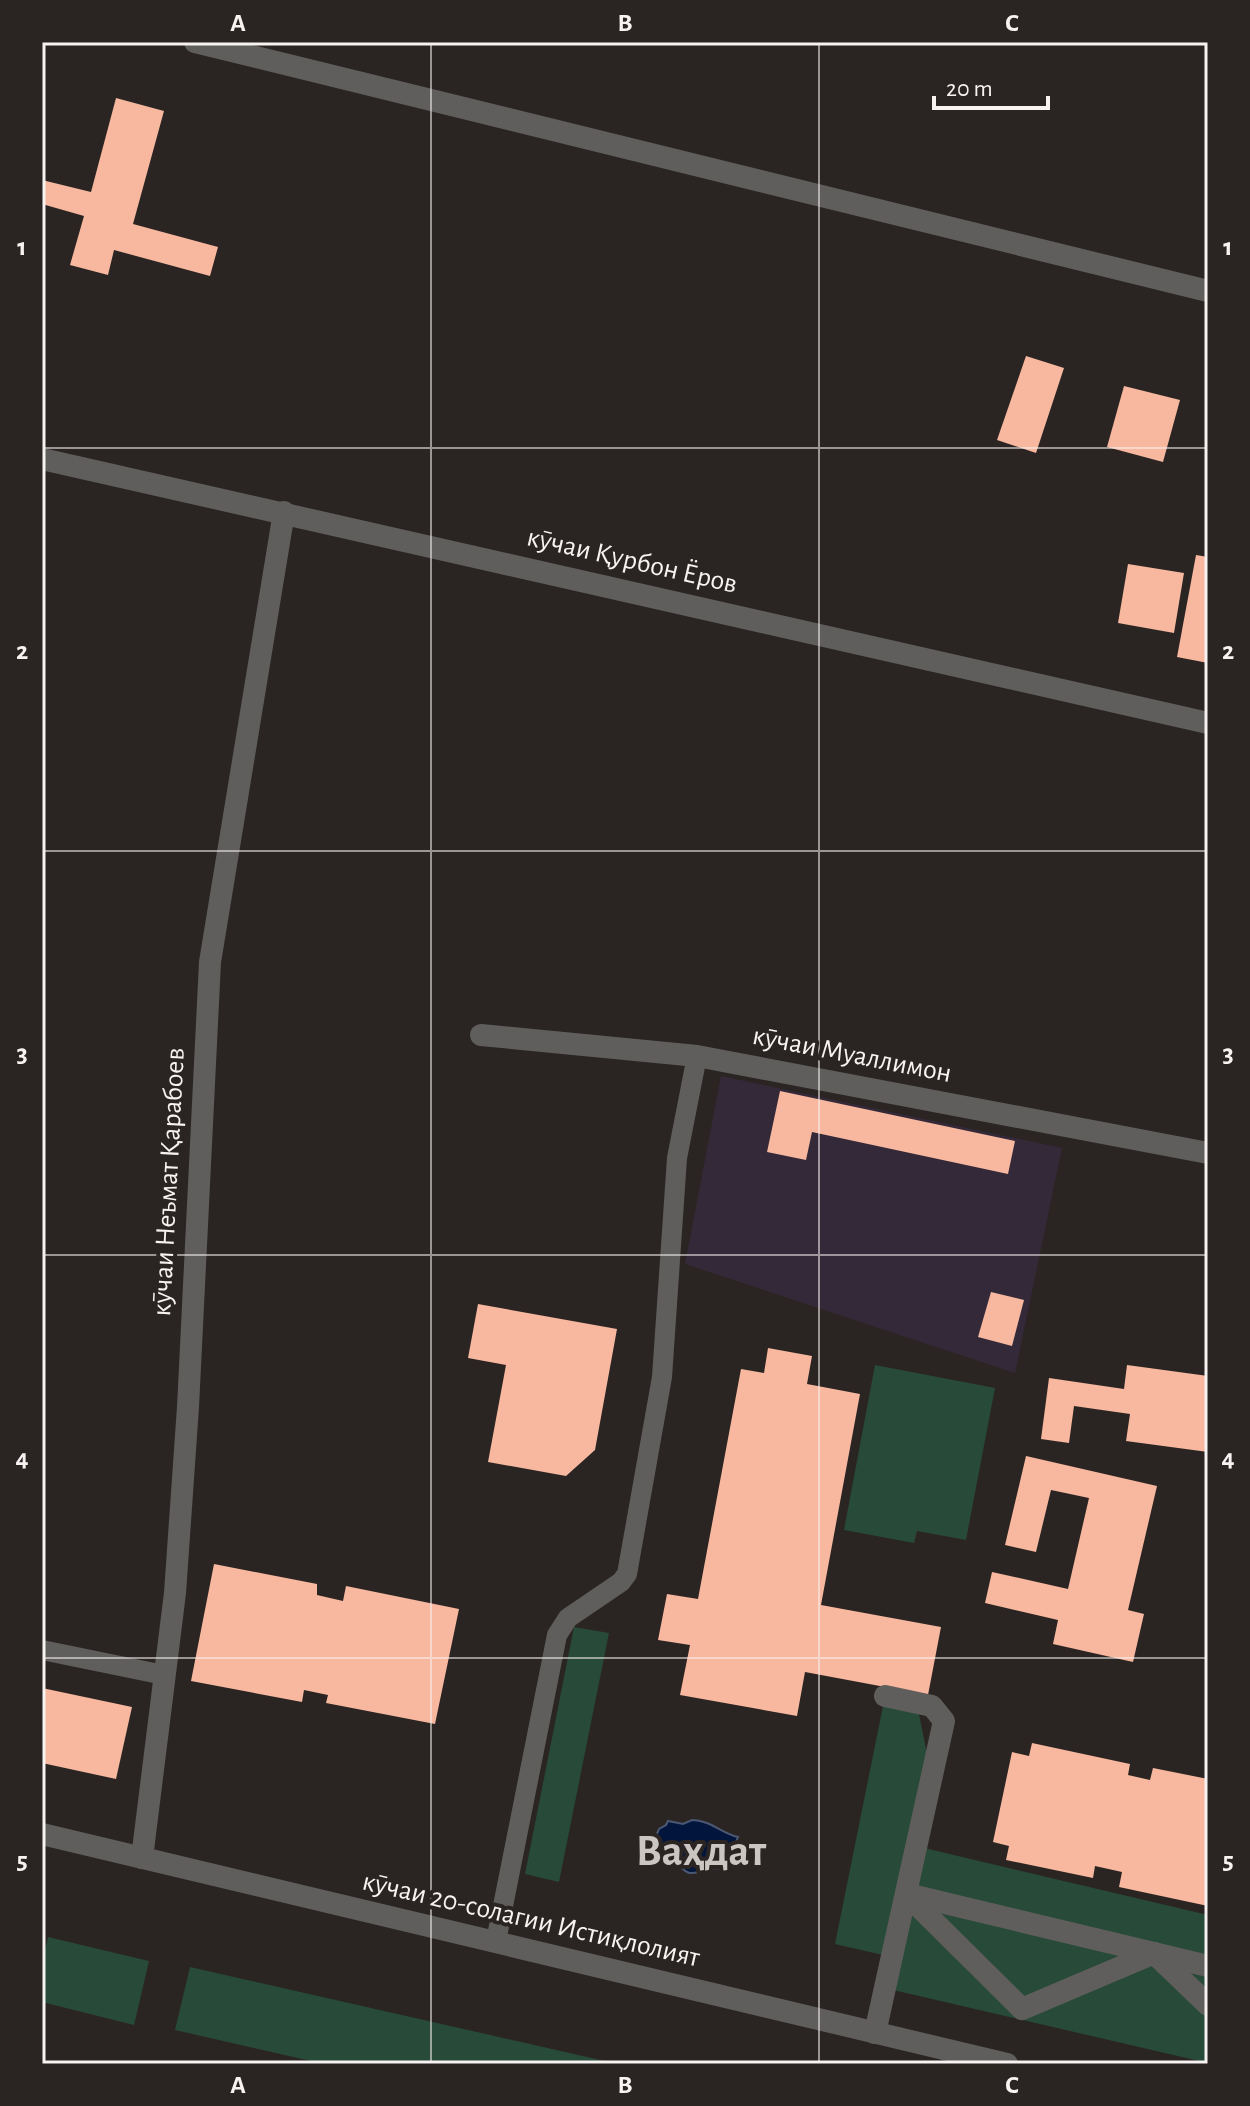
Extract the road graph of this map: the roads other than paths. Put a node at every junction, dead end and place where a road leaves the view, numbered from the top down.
1 (195, 42) edge
2 (1208, 291) edge
3 (42, 459) edge
4 (284, 512) junction
5 (1208, 723) edge
6 (481, 1035) dead end
7 (697, 1056) junction
8 (1208, 1153) edge
9 (42, 1650) edge
10 (164, 1675) junction
11 (885, 1696) dead end
12 (42, 1834) edge
13 (142, 1858) junction
14 (906, 1894) junction
15 (496, 1941) junction
16 (1154, 1953) junction
17 (1208, 1966) edge
18 (1208, 2005) edge
19 (875, 2033) junction
20 (1007, 2064) edge

1 - 2 street
3 - 4 street, кӯчаи Қурбон Ёров
4 - 5 street, кӯчаи Қурбон Ёров
4 - 10 street, кӯчаи Неъмат Қарабоев
6 - 7 street, кӯчаи Муаллимон
7 - 8 street, кӯчаи Муаллимон
7 - 15 lane
9 - 10 lane
10 - 13 street, кӯчаи Неъмат Қарабоев
11 - 14 street
12 - 13 street, кӯчаи 20-солагии Истиқлолият
13 - 15 street, кӯчаи 20-солагии Истиқлолият
14 - 16 street
14 - 16 street
14 - 19 street
15 - 19 street, кӯчаи 20-солагии Истиқлолият
16 - 17 street
16 - 18 street
19 - 20 street, кӯчаи 20-солагии Истиқлолият

